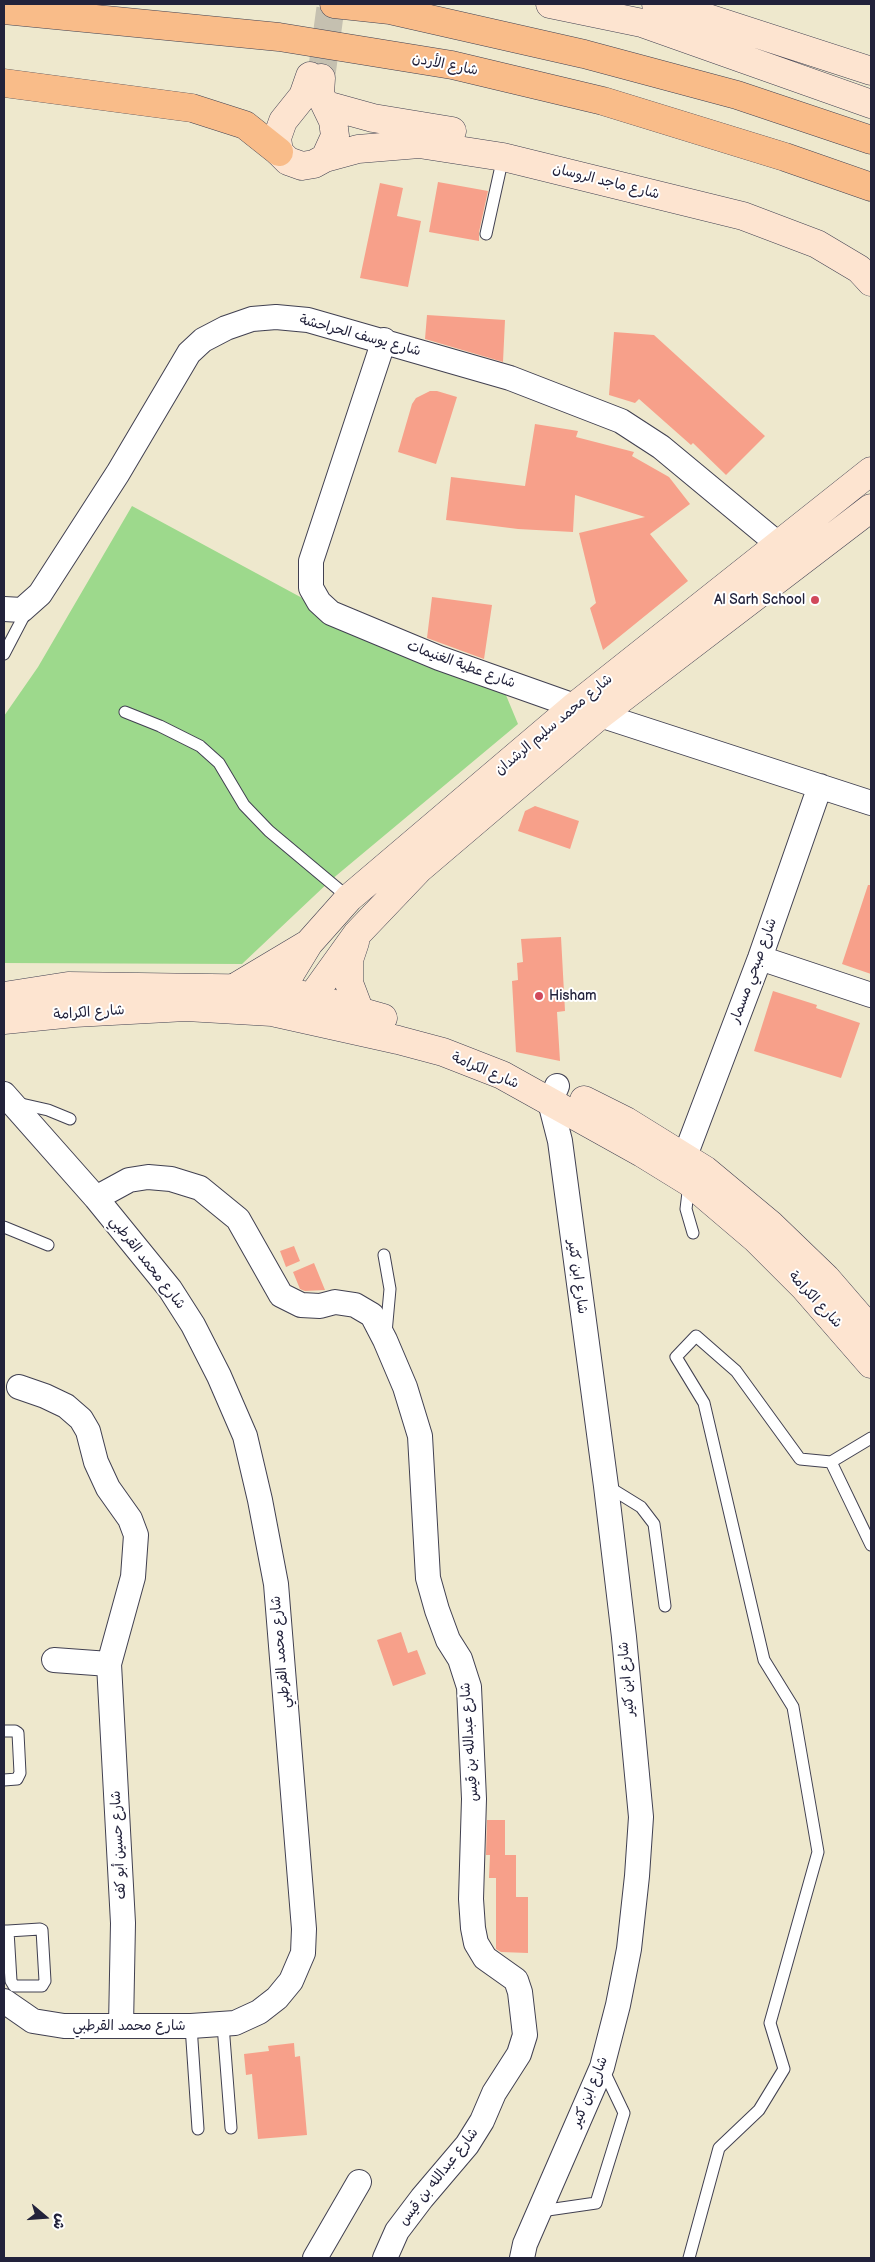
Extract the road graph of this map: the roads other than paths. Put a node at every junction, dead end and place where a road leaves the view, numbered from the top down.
1 (334, 4) edge
2 (550, 4) edge
3 (656, 4) edge
4 (684, 7) edge
5 (4, 10) edge
6 (871, 71) edge
7 (4, 83) edge
8 (871, 104) edge
9 (326, 105) junction
10 (871, 140) edge
11 (279, 152) junction
12 (503, 157) junction
13 (325, 158) junction
14 (871, 187) edge
15 (486, 234) dead end
16 (871, 254) edge
17 (871, 282) edge
18 (384, 340) junction
19 (871, 471) edge
20 (871, 508) edge
21 (778, 544) junction
22 (14, 608) edge
23 (4, 654) edge
24 (575, 706) junction
25 (125, 712) dead end
26 (600, 715) junction
27 (820, 786) junction
28 (871, 803) edge
29 (350, 898) junction
30 (357, 934) junction
31 (310, 943) junction
32 (760, 958) junction
33 (234, 988) junction
34 (871, 995) edge
35 (4, 996) edge
36 (290, 1004) junction
37 (360, 1012) junction
38 (4, 1020) edge
39 (554, 1094) junction
40 (7, 1098) edge
41 (70, 1119) dead end
42 (685, 1156) junction
43 (689, 1182) junction
44 (96, 1198) junction
45 (4, 1227) edge
46 (693, 1233) dead end
47 (48, 1246) dead end
48 (384, 1255) dead end
49 (871, 1330) edge
50 (385, 1340) junction
51 (871, 1364) edge
52 (19, 1387) dead end
53 (871, 1438) edge
54 (832, 1462) junction
55 (606, 1486) junction
56 (871, 1545) edge
57 (665, 1606) dead end
58 (54, 1660) dead end
59 (109, 1664) junction
60 (4, 1731) edge
61 (4, 1780) edge
62 (6, 1931) edge
63 (4, 2001) edge
64 (224, 2025) junction
65 (121, 2026) junction
66 (191, 2026) junction
67 (602, 2067) junction
68 (231, 2128) dead end
69 (198, 2129) dead end
70 (358, 2182) dead end
71 (541, 2211) junction
72 (315, 2258) edge
73 (385, 2258) edge
74 (522, 2258) edge
75 (689, 2258) edge

1 - 10 highway
2 - 8 street
3 - 4 street
4 - 6 street
5 - 14 highway, شارع الأردن
7 - 11 highway
9 - 11 street
9 - 13 street
9 - 16 street, شارع ماجد الروسان
11 - 13 street, شارع ماجد الروسان
12 - 13 street, شارع ماجد الروسان
12 - 15 lane
12 - 17 street, شارع ماجد الروسان
18 - 21 street, شارع يوسف الحراحشة
18 - 22 street, شارع يوسف الحراحشة
18 - 24 street, شارع عطية الغنيمات
19 - 21 street, شارع محمد سليم الرشدان
20 - 26 street, شارع محمد سليم الرشدان
21 - 24 street, شارع محمد سليم الرشدان
22 - 23 lane
24 - 26 street, شارع عطية الغنيمات
24 - 29 street, شارع محمد سليم الرشدان
25 - 29 lane
26 - 27 street, شارع عطية الغنيمات
26 - 30 street, شارع محمد سليم الرشدان
27 - 28 street, شارع عطية الغنيمات
27 - 32 street, شارع صبحي مسمار
29 - 31 street, شارع محمد سليم الرشدان
30 - 36 street, شارع محمد سليم الرشدان
30 - 37 street
31 - 33 street
31 - 36 street, شارع محمد سليم الرشدان
32 - 34 street
32 - 42 street, شارع صبحي مسمار
33 - 35 street, شارع الكرامة
33 - 36 street, شارع الكرامة
36 - 37 street, شارع الكرامة
36 - 38 street, شارع الكرامة
36 - 39 street, شارع الكرامة
37 - 39 street, شارع الكرامة
39 - 42 street, شارع الكرامة
39 - 43 street, شارع الكرامة
39 - 55 street, شارع ابن كثير
40 - 41 lane
40 - 44 street, شارع محمد القرطبي
42 - 49 street, شارع الكرامة
43 - 46 lane
43 - 51 street, شارع الكرامة
44 - 50 street, شارع عبدالله بن قيس
44 - 64 street, شارع محمد القرطبي
45 - 47 lane
48 - 50 lane
50 - 73 street, شارع عبدالله بن قيس
52 - 59 street, شارع حسين أبو كف
53 - 54 lane
54 - 56 lane
54 - 75 lane
55 - 57 lane
55 - 67 street, شارع ابن كثير
58 - 59 street
59 - 65 street, شارع حسين أبو كف
60 - 61 lane
62 - 62 lane
63 - 65 street, شارع محمد القرطبي
64 - 66 street, شارع محمد القرطبي
64 - 68 lane
65 - 66 street, شارع محمد القرطبي
66 - 69 lane
67 - 71 street, شارع ابن كثير
67 - 71 lane
70 - 72 street
71 - 74 street, شارع ابن كثير

